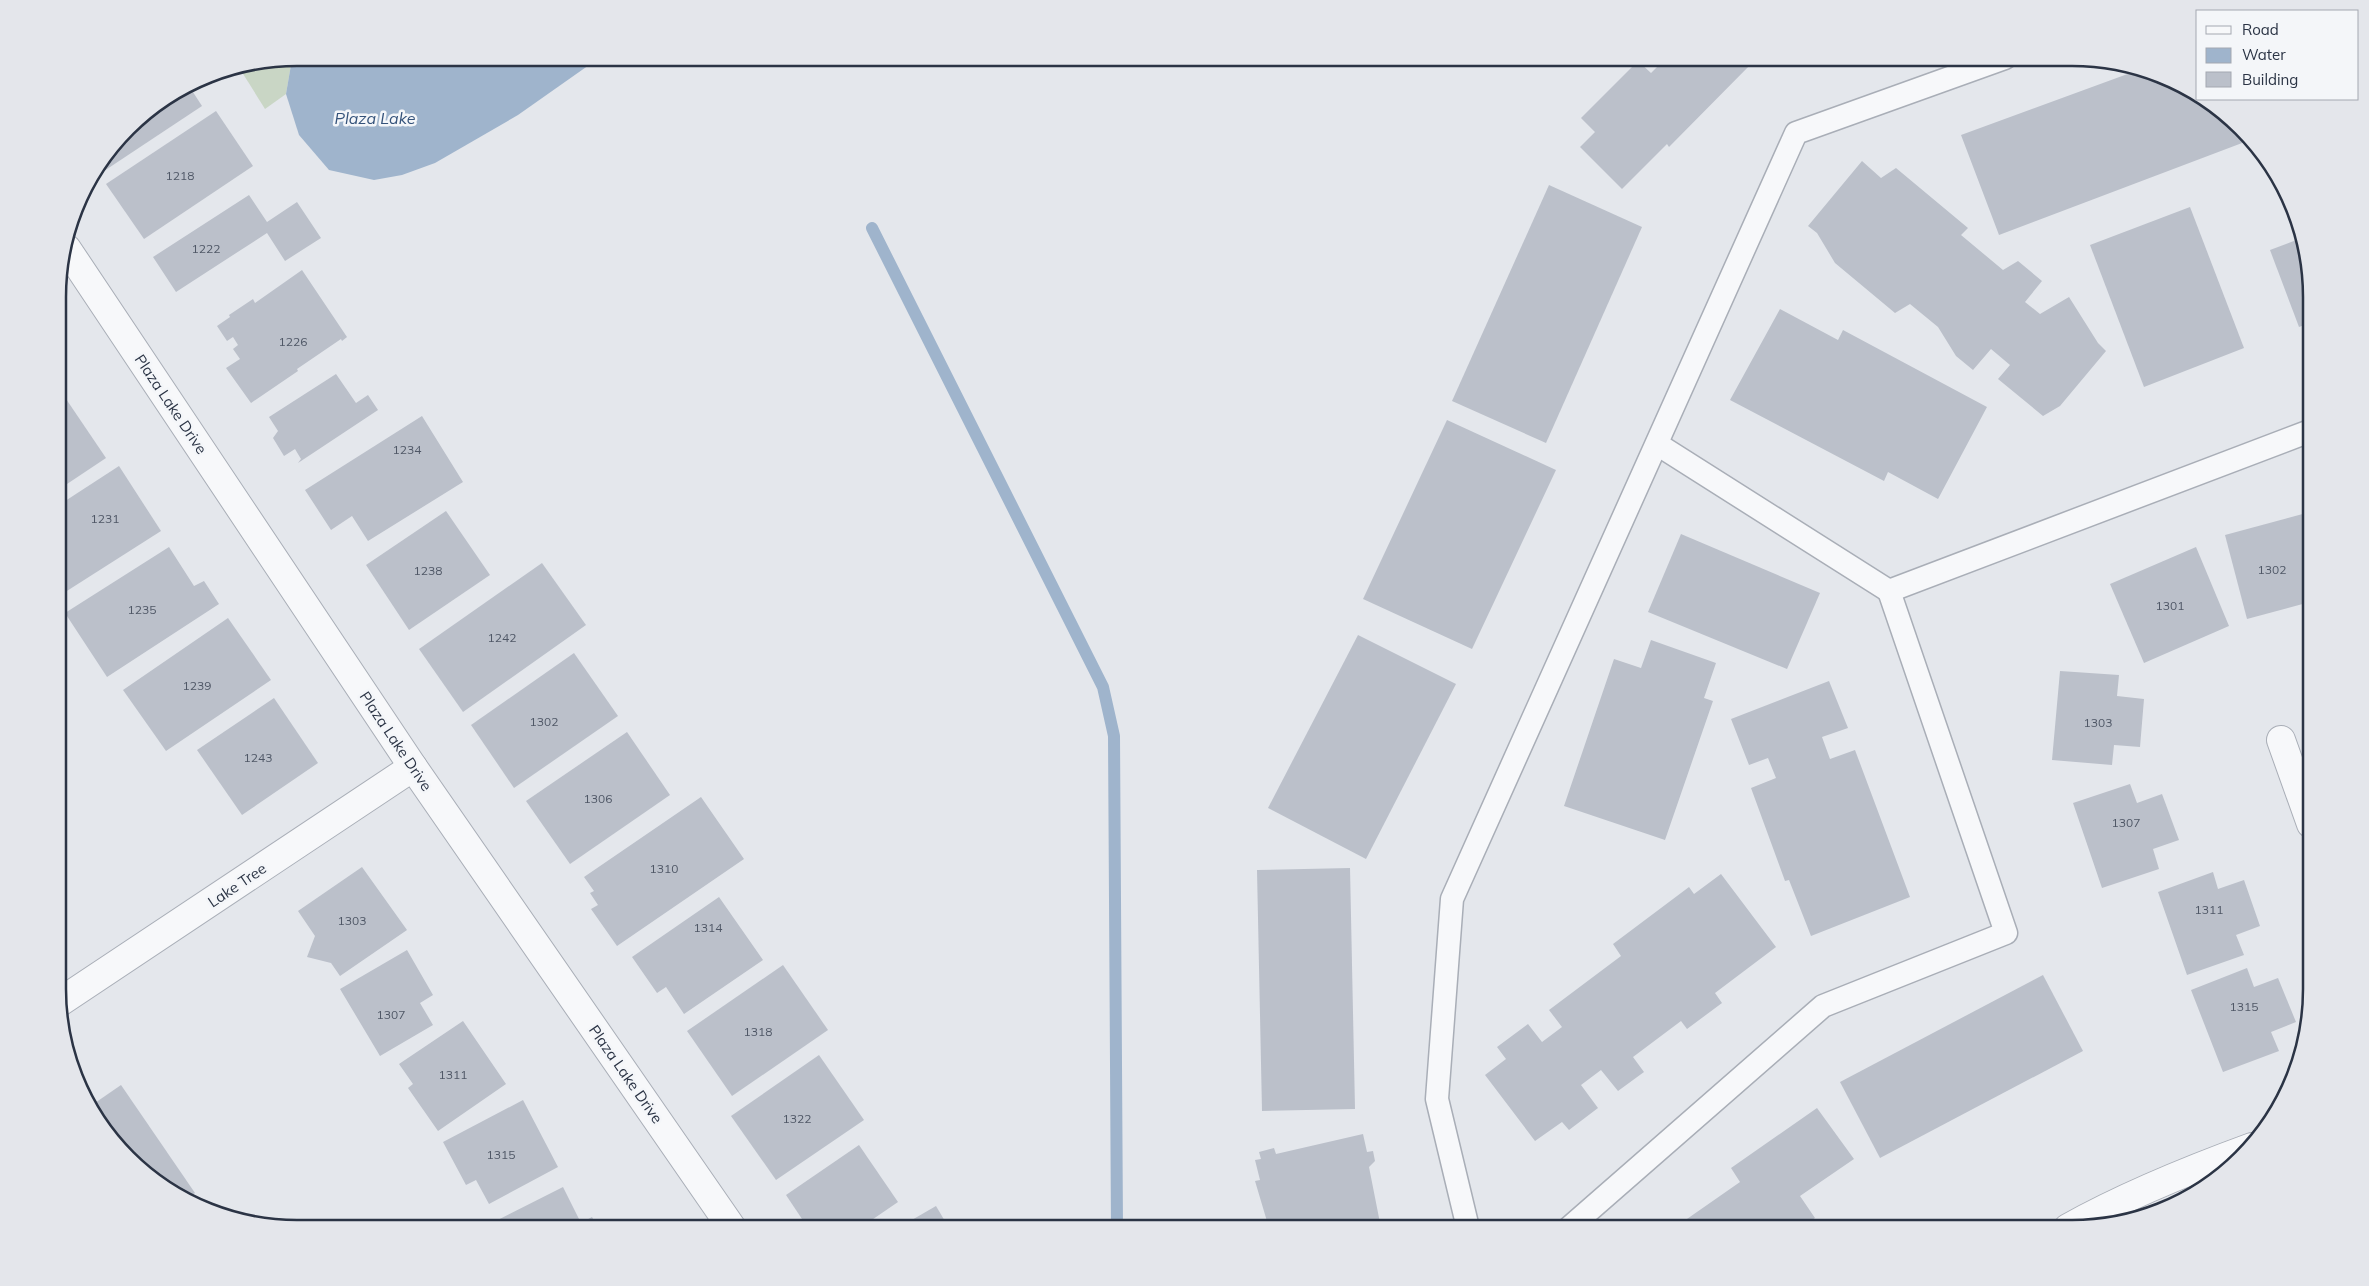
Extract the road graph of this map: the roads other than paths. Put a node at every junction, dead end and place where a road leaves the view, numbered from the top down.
1 (1983, 66) edge
2 (71, 254) edge
3 (2303, 434) edge
4 (1657, 444) junction
5 (1889, 591) junction
6 (2281, 740) dead end
7 (414, 767) junction
8 (2303, 802) edge
9 (67, 998) edge
10 (2231, 1155) edge
11 (2086, 1219) edge
12 (722, 1220) edge
13 (1466, 1220) edge
14 (1578, 1220) edge

1 - 4 lane
2 - 7 street, Plaza Lake Drive
3 - 5 lane
4 - 5 lane
4 - 13 lane
5 - 14 lane
6 - 8 street
7 - 9 street, Lake Tree
7 - 12 street, Plaza Lake Drive
10 - 11 street

